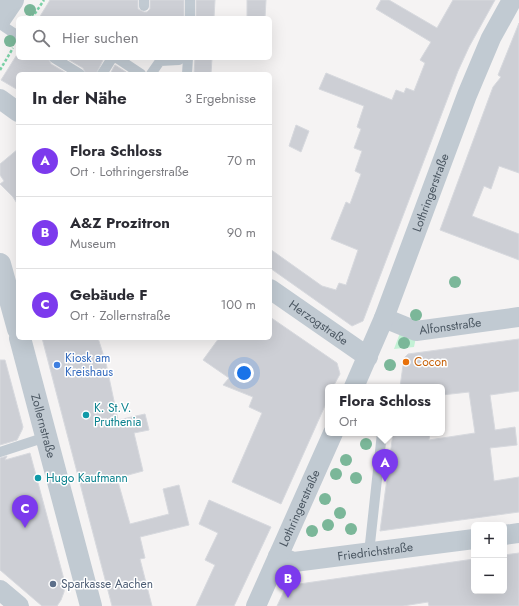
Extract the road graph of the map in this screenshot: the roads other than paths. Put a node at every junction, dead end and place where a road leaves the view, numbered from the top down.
1 (13, 0) edge
2 (190, 0) edge
3 (512, 0) edge
4 (190, 16) edge
5 (0, 19) edge
6 (0, 24) edge
7 (16, 35) edge
8 (57, 60) edge
9 (111, 60) edge
10 (120, 60) edge
11 (172, 60) edge
12 (184, 60) edge
13 (77, 72) edge
14 (103, 72) edge
15 (138, 72) edge
16 (152, 72) edge
17 (187, 72) edge
18 (0, 99) edge
19 (16, 111) edge
20 (1, 274) edge
21 (272, 290) edge
22 (519, 317) edge
23 (384, 318) junction
24 (16, 323) edge
25 (21, 340) edge
26 (368, 357) junction
27 (355, 384) edge
28 (332, 436) edge
29 (382, 436) edge
30 (46, 437) junction
31 (0, 452) edge
32 (519, 533) edge
33 (507, 535) edge
34 (471, 539) edge
35 (369, 553) junction
36 (278, 556) junction
37 (0, 590) edge
38 (19, 606) edge
39 (91, 606) edge
40 (256, 606) edge

1 - 5 street
2 - 4 lane
3 - 23 street, Lothringerstraße
6 - 7 lane
8 - 13 lane
9 - 14 lane
10 - 15 lane
11 - 16 lane
12 - 17 lane
18 - 19 street
20 - 24 street
21 - 26 street, Herzogstraße
22 - 23 street, Alfonsstraße
23 - 26 street, Lothringerstraße
25 - 30 street, Zollernstraße
26 - 27 street, Lothringerstraße
28 - 36 street, Lothringerstraße
29 - 35 lane
30 - 31 lane
30 - 39 street, Zollernstraße
32 - 33 street
34 - 35 street, Friedrichstraße
35 - 36 street, Friedrichstraße
36 - 40 street, Lothringerstraße
37 - 38 street

